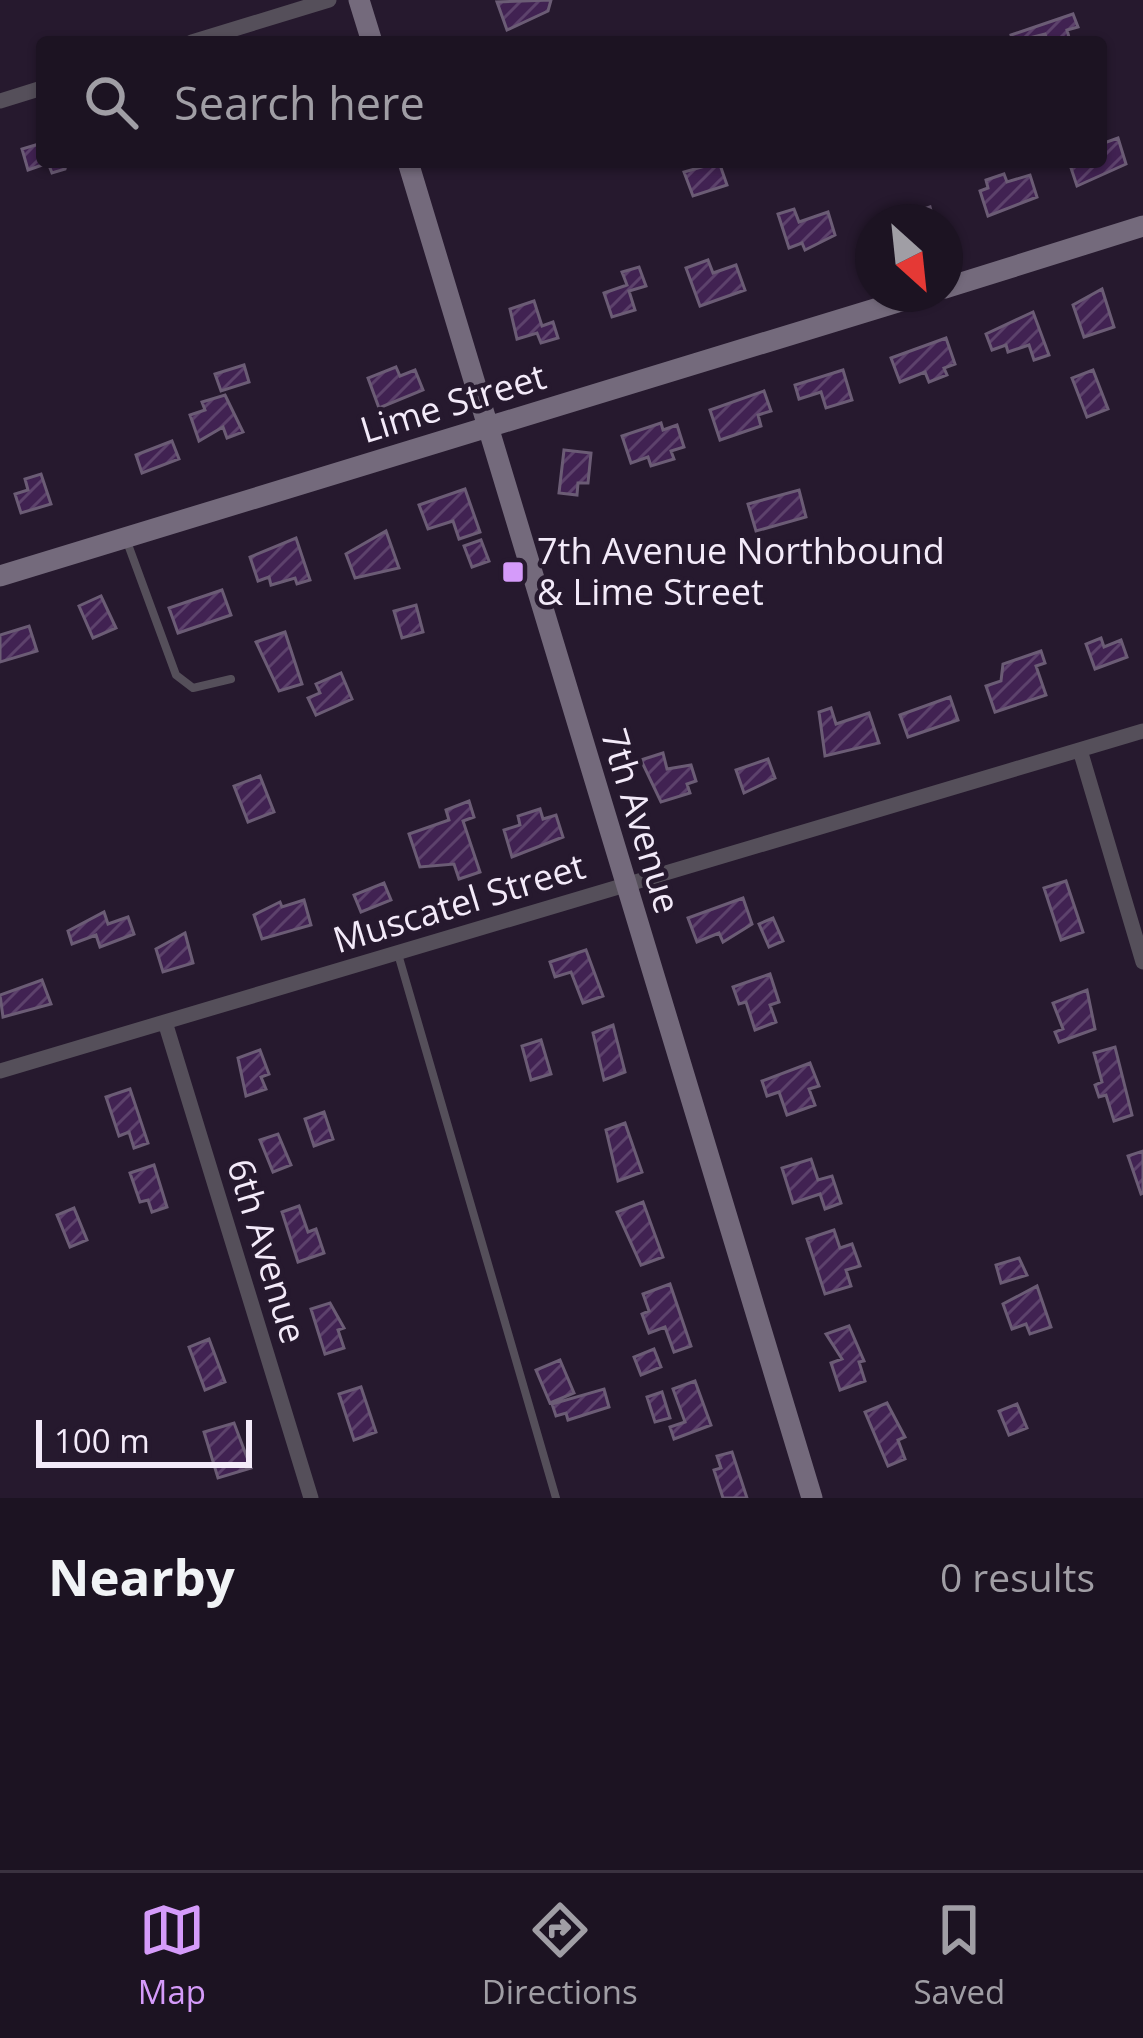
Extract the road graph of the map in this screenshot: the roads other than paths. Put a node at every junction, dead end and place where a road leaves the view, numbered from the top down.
1 (328, 0) edge
2 (359, 0) edge
3 (211, 36) edge
4 (370, 36) edge
5 (36, 90) edge
6 (0, 101) edge
7 (410, 168) edge
8 (1143, 226) edge
9 (963, 282) edge
10 (866, 312) edge
11 (487, 427) junction
12 (126, 537) junction
13 (0, 576) edge
14 (231, 679) dead end
15 (1143, 730) edge
16 (1080, 750) junction
17 (625, 884) junction
18 (398, 952) junction
19 (1143, 962) edge
20 (165, 1022) junction
21 (0, 1070) edge
22 (311, 1498) edge
23 (556, 1498) edge
24 (812, 1498) edge

1 - 3 street
2 - 4 street
5 - 6 street
7 - 11 street, 7th Avenue
8 - 9 street
10 - 11 street, Lime Street
11 - 12 street, Lime Street
11 - 17 street, 7th Avenue
12 - 13 street, Lime Street
12 - 14 lane
15 - 16 street, Muscatel Street
16 - 17 street, Muscatel Street
16 - 19 street
17 - 18 street, Muscatel Street
17 - 24 street, 7th Avenue
18 - 20 street, Muscatel Street
18 - 23 lane
20 - 21 street, Muscatel Street
20 - 22 street, 6th Avenue

